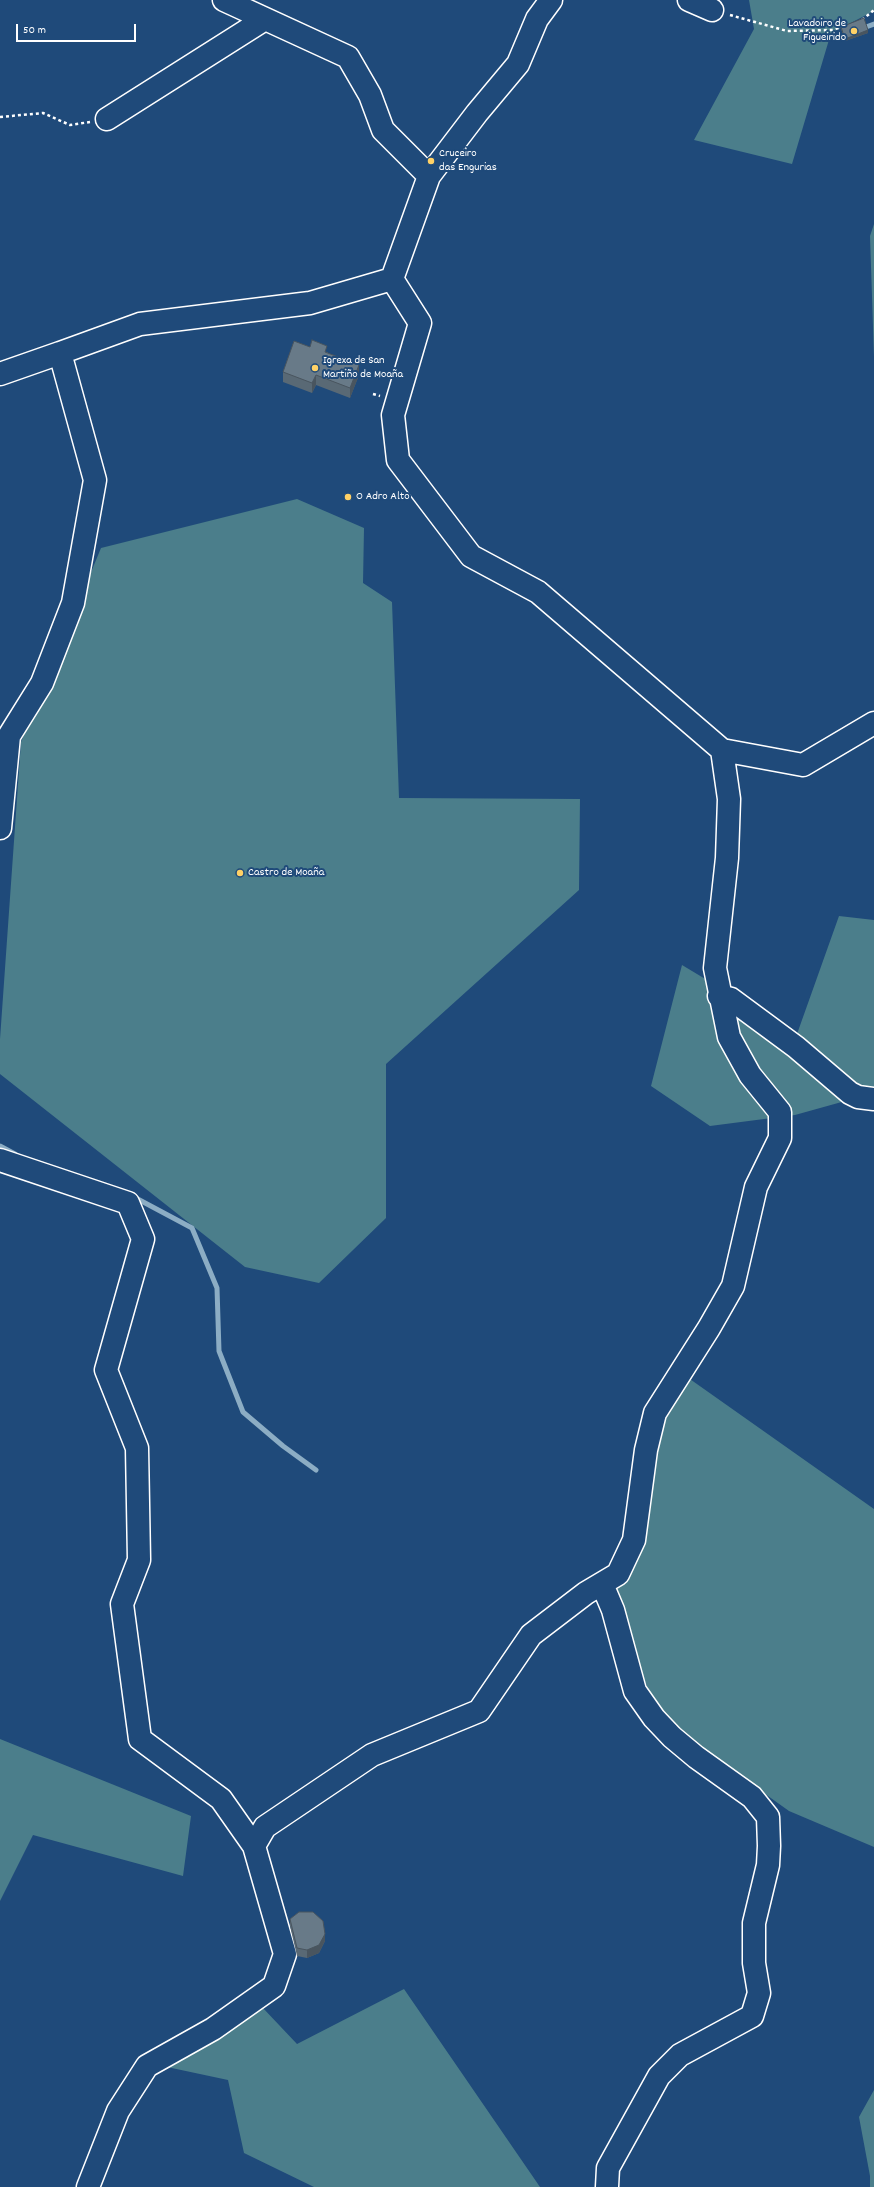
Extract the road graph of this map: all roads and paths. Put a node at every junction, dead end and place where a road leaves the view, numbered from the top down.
1 (224, 0) edge
2 (551, 0) edge
3 (689, 0) edge
4 (712, 10) joint
5 (874, 10) edge
6 (265, 19) junction
7 (855, 22) edge
8 (847, 25) edge
9 (0, 117) edge
10 (107, 120) joint
11 (428, 176) junction
12 (392, 279) junction
13 (60, 353) junction
14 (0, 374) edge
15 (874, 723) edge
16 (722, 750) junction
17 (0, 828) edge
18 (720, 996) junction
19 (874, 1099) edge
20 (0, 1160) edge
21 (602, 1584) junction
22 (254, 1846) junction
23 (88, 2187) edge
24 (607, 2187) edge

1 - 6 street
2 - 11 street
3 - 4 street
4 - 8 path
5 - 7 path
6 - 10 street
6 - 11 street
9 - 10 path
11 - 12 street
12 - 13 street
12 - 16 street
13 - 14 street
13 - 17 street
15 - 16 street
16 - 18 street
18 - 19 street
18 - 21 street
20 - 22 street
21 - 22 street
21 - 24 street
22 - 23 street

